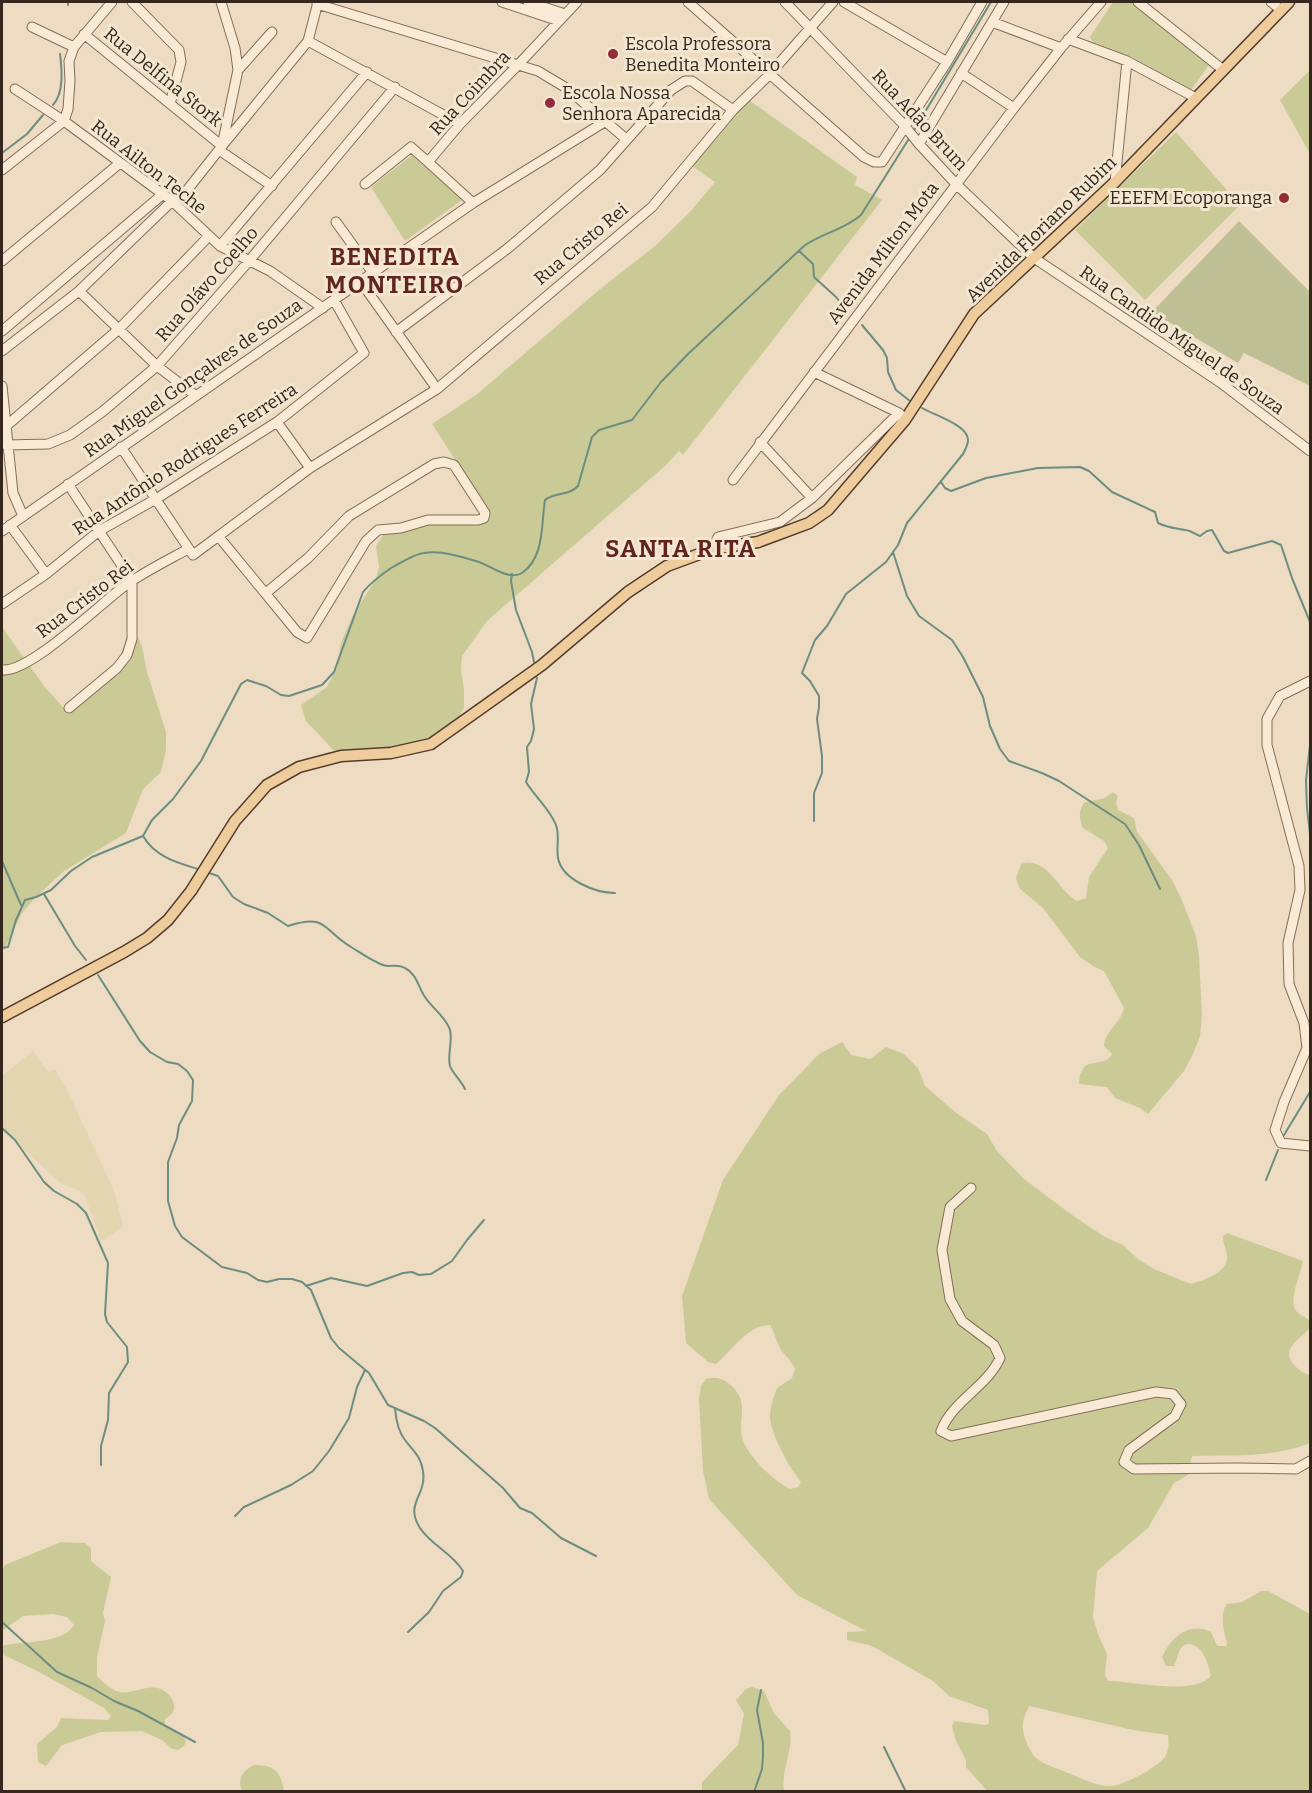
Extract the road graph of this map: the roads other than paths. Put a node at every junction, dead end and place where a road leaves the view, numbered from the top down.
1 (112, 2) edge
2 (132, 2) edge
3 (222, 2) edge
4 (505, 2) edge
5 (528, 2) edge
6 (577, 2) edge
7 (688, 2) edge
8 (785, 2) edge
9 (834, 2) edge
10 (844, 2) edge
11 (982, 2) edge
12 (1004, 2) edge
13 (1101, 2) edge
14 (1138, 2) edge
15 (1271, 2) edge
16 (318, 3) edge
17 (1285, 5) edge
18 (562, 17) junction
19 (992, 22) junction
20 (32, 27) dead end
21 (811, 29) junction
22 (272, 32) dead end
23 (84, 34) junction
24 (1068, 39) junction
25 (308, 41) junction
26 (74, 47) junction
27 (1061, 48) junction
28 (1127, 61) junction
29 (947, 62) junction
30 (517, 66) junction
31 (1222, 69) junction
32 (238, 70) junction
33 (367, 72) junction
34 (961, 73) junction
35 (769, 75) junction
36 (395, 87) junction
37 (15, 89) dead end
38 (1196, 98) junction
39 (170, 104) junction
40 (1014, 108) junction
41 (733, 110) junction
42 (64, 121) junction
43 (606, 121) junction
44 (460, 124) junction
45 (906, 128) junction
46 (626, 139) junction
47 (917, 142) junction
48 (220, 148) junction
49 (428, 162) junction
50 (120, 163) junction
51 (2, 170) edge
52 (1115, 182) junction
53 (365, 184) dead end
54 (956, 184) junction
55 (272, 186) junction
56 (163, 194) junction
57 (172, 201) junction
58 (473, 203) junction
59 (336, 222) dead end
60 (209, 236) junction
61 (220, 246) junction
62 (1034, 258) junction
63 (2, 261) edge
64 (249, 261) junction
65 (373, 273) junction
66 (360, 282) junction
67 (79, 291) junction
68 (334, 300) junction
69 (323, 308) junction
70 (119, 329) junction
71 (2, 331) edge
72 (396, 332) junction
73 (2, 351) edge
74 (157, 366) junction
75 (814, 372) junction
76 (2, 386) edge
77 (437, 389) junction
78 (195, 395) junction
79 (902, 416) junction
80 (277, 422) junction
81 (5, 427) junction
82 (760, 442) junction
83 (6, 445) junction
84 (121, 447) junction
85 (1311, 451) edge
86 (310, 468) junction
87 (733, 480) dead end
88 (68, 484) junction
89 (156, 498) junction
90 (812, 498) junction
91 (22, 516) junction
92 (10, 525) junction
93 (2, 531) edge
94 (99, 531) junction
95 (219, 537) junction
96 (713, 549) junction
97 (190, 552) junction
98 (46, 574) junction
99 (132, 581) junction
100 (266, 593) junction
101 (2, 604) edge
102 (2, 670) edge
103 (1311, 681) edge
104 (69, 708) dead end
105 (2, 1017) edge
106 (1311, 1146) edge
107 (971, 1188) dead end
108 (1311, 1461) edge

1 - 23 street
2 - 39 street
3 - 32 street
4 - 18 street
5 - 18 street
6 - 18 street, Rua Coimbra
7 - 35 street
8 - 21 street, Rua Adão Brum
9 - 21 street, Rua Cristo Rei
10 - 29 street
11 - 29 street
12 - 19 street
13 - 24 street, Avenida Milton Mota
14 - 31 street
15 - 17 street
16 - 25 street
16 - 30 street
17 - 31 main road, Avenida Floriano Rubim
18 - 30 street, Rua Coimbra
19 - 27 street
19 - 34 street
20 - 26 street
21 - 35 street, Rua Cristo Rei
21 - 45 street, Rua Adão Brum
22 - 32 street
23 - 26 street
23 - 39 street, Rua Delfina Stork
24 - 27 street, Avenida Milton Mota
24 - 28 street
25 - 33 street
25 - 48 street
26 - 42 street
27 - 40 street, Avenida Milton Mota
28 - 38 street
28 - 52 street
29 - 45 street
30 - 43 street
30 - 44 street, Rua Coimbra
31 - 38 main road, Avenida Floriano Rubim
32 - 48 street
33 - 36 street
33 - 55 street
34 - 40 street
34 - 47 street
35 - 41 street, Rua Cristo Rei
35 - 45 street
36 - 44 street
36 - 64 street, Rua Olávo Coelho
37 - 42 street, Rua Ailton Teche
38 - 52 main road, Avenida Floriano Rubim
39 - 48 street, Rua Delfina Stork
40 - 54 street, Avenida Milton Mota
41 - 46 street
41 - 77 street, Rua Cristo Rei
42 - 50 street, Rua Ailton Teche
42 - 51 street
43 - 46 street
43 - 58 street, Rua Miguel Gonçalves de Souza
44 - 49 street, Rua Coimbra
45 - 47 street, Rua Adão Brum
46 - 72 street
47 - 54 street, Rua Adão Brum
48 - 55 street, Rua Delfina Stork
48 - 57 street
49 - 53 street
49 - 58 street, Rua Coimbra
50 - 56 street, Rua Ailton Teche
50 - 63 street
52 - 62 main road, Avenida Floriano Rubim
54 - 62 street, Rua Adão Brum
54 - 75 street, Avenida Milton Mota
55 - 61 street
56 - 57 street, Rua Ailton Teche
56 - 71 street
57 - 60 street, Rua Ailton Teche
57 - 67 street
58 - 65 street, Rua Miguel Gonçalves de Souza
59 - 65 street
60 - 61 street, Rua Ailton Teche
60 - 70 street
61 - 64 street, Rua Ailton Teche
62 - 79 main road, Avenida Floriano Rubim
62 - 85 street, Rua Candido Miguel de Souza
64 - 69 street, Rua Ailton Teche
64 - 74 street, Rua Olávo Coelho
65 - 66 street, Rua Miguel Gonçalves de Souza
66 - 68 street, Rua Miguel Gonçalves de Souza
66 - 72 street
67 - 70 street
67 - 73 street
68 - 69 street, Rua Miguel Gonçalves de Souza
68 - 80 street, Rua Antônio Rodrigues Ferreira
69 - 78 street, Rua Miguel Gonçalves de Souza
70 - 74 street
70 - 81 street
72 - 77 street
74 - 78 street
74 - 83 street, Rua Olávo Coelho
75 - 79 street
75 - 82 street, Avenida Milton Mota
76 - 81 street
77 - 86 street, Rua Cristo Rei
78 - 84 street, Rua Miguel Gonçalves de Souza
79 - 90 street, Avenida Floriano Rubim
79 - 96 main road
80 - 86 street
80 - 89 street, Rua Antônio Rodrigues Ferreira
81 - 83 street
82 - 87 street, Avenida Milton Mota
82 - 90 street
83 - 91 street
84 - 88 street, Rua Miguel Gonçalves de Souza
84 - 89 street
86 - 95 street, Rua Cristo Rei
88 - 91 street, Rua Miguel Gonçalves de Souza
88 - 94 street
89 - 94 street, Rua Antônio Rodrigues Ferreira
89 - 97 street
90 - 96 street, Avenida Floriano Rubim
91 - 92 street, Rua Miguel Gonçalves de Souza
92 - 93 street, Rua Miguel Gonçalves de Souza
92 - 98 street
94 - 98 street, Rua Antônio Rodrigues Ferreira
94 - 99 street
95 - 97 street, Rua Cristo Rei
95 - 100 street
96 - 105 main road
97 - 99 street, Rua Cristo Rei
98 - 101 street, Rua Antônio Rodrigues Ferreira
99 - 102 street, Rua Cristo Rei
99 - 104 street
100 - 100 street
103 - 106 street
107 - 108 street

